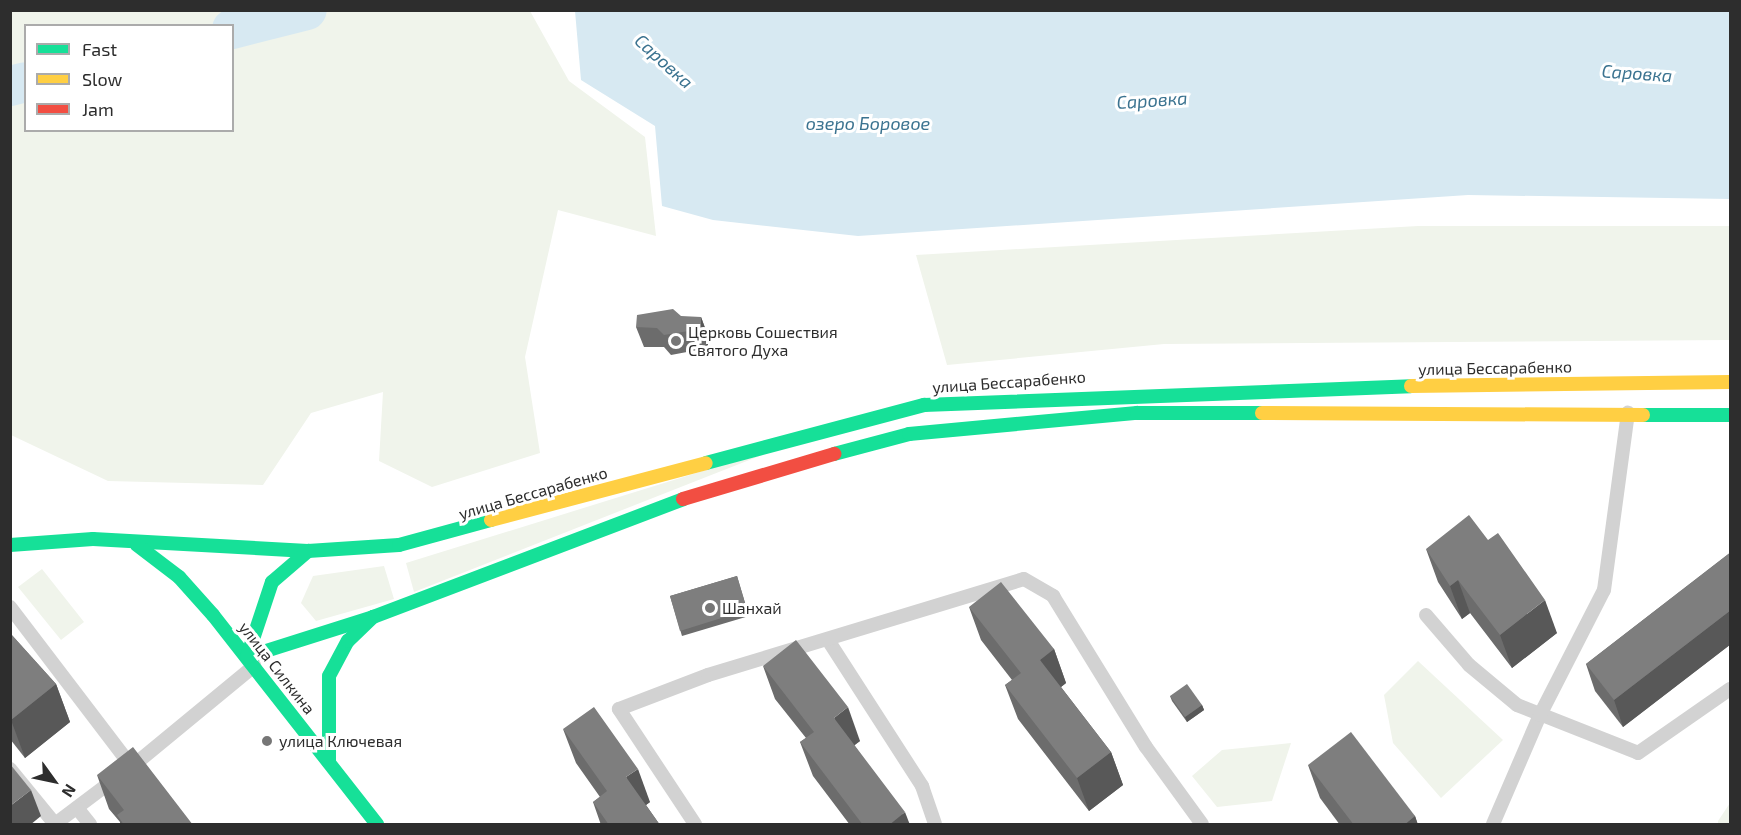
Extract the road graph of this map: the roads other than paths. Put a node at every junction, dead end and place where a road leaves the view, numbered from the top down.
1 (1731, 382) edge
2 (1276, 388) junction
3 (1628, 413) junction
4 (1275, 415) junction
5 (1731, 415) edge
6 (138, 544) junction
7 (10, 545) edge
8 (308, 551) junction
9 (10, 607) edge
10 (1425, 615) dead end
11 (373, 617) junction
12 (828, 640) junction
13 (251, 662) junction
14 (1731, 689) edge
15 (1540, 715) junction
16 (329, 762) junction
17 (134, 765) junction
18 (10, 769) edge
19 (77, 808) junction
20 (54, 824) edge
21 (90, 825) edge
22 (378, 825) edge
23 (694, 825) edge
24 (935, 825) edge
25 (1202, 825) edge
26 (1493, 825) edge

1 - 2 main road, улица Бессарабенко
2 - 4 main road
2 - 8 main road, улица Бессарабенко
3 - 4 main road
3 - 5 main road
3 - 15 lane
4 - 11 main road
6 - 7 main road, улица Бессарабенко
6 - 8 main road, улица Бессарабенко
6 - 13 main road, улица Силкина
8 - 13 main road
9 - 17 lane
10 - 15 lane
11 - 13 main road
11 - 16 main road
12 - 23 lane
12 - 24 lane
12 - 25 lane
13 - 16 main road, улица Силкина
13 - 17 lane
14 - 15 lane
15 - 26 lane
16 - 22 main road, улица Силкина
17 - 19 lane
18 - 20 lane
19 - 20 lane
19 - 21 lane

